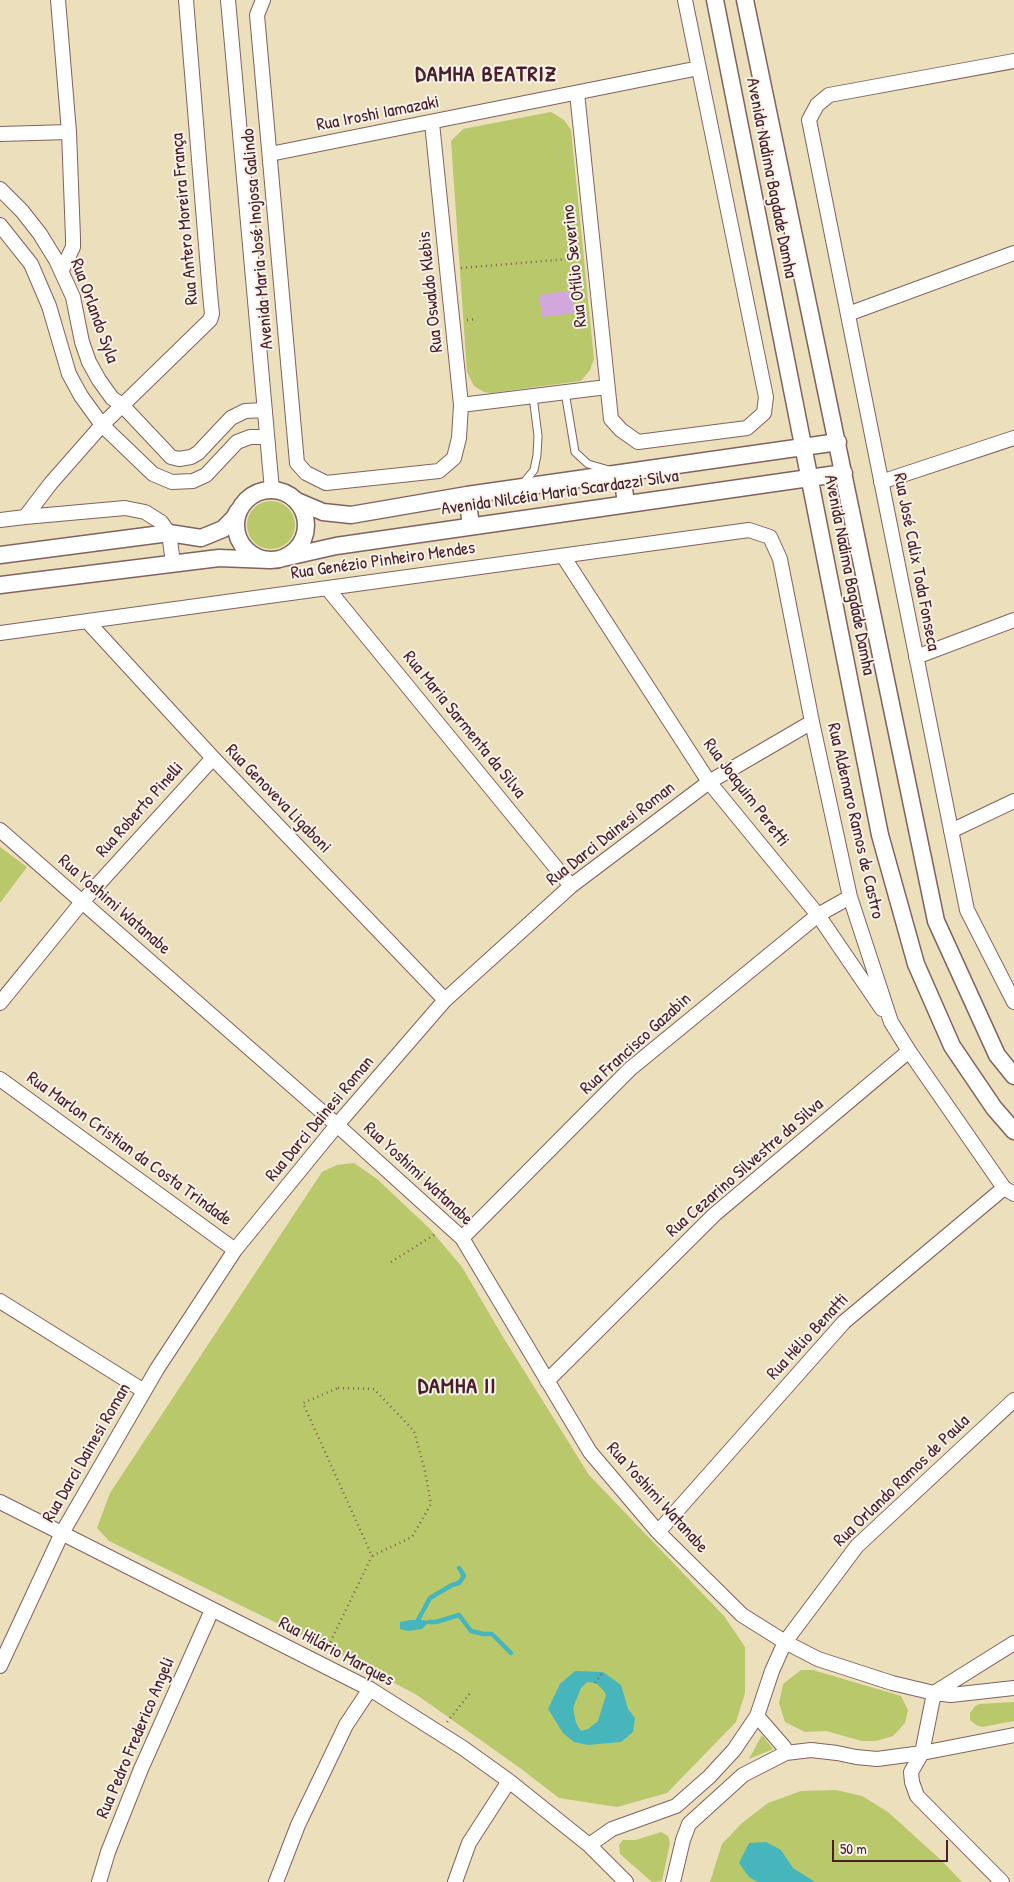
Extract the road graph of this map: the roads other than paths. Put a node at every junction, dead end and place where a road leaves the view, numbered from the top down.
1 (58, 0) edge
2 (186, 0) edge
3 (228, 0) edge
4 (263, 0) edge
5 (685, 0) edge
6 (715, 0) edge
7 (745, 0) edge
8 (1014, 61) edge
9 (699, 68) junction
10 (576, 93) junction
11 (432, 123) junction
12 (69, 132) junction
13 (0, 134) edge
14 (270, 154) junction
15 (0, 189) edge
16 (0, 225) edge
17 (1014, 253) edge
18 (62, 270) junction
19 (848, 314) junction
20 (607, 387) junction
21 (565, 392) junction
22 (533, 396) junction
23 (122, 405) junction
24 (461, 405) junction
25 (264, 410) junction
26 (102, 426) junction
27 (267, 436) junction
28 (1014, 438) edge
29 (838, 442) junction
30 (803, 447) junction
31 (454, 458) joint
32 (179, 459) junction
33 (622, 473) junction
34 (844, 473) junction
35 (809, 478) junction
36 (881, 482) junction
37 (179, 483) junction
38 (520, 488) junction
39 (272, 490) junction
40 (466, 496) junction
41 (297, 501) junction
42 (626, 504) junction
43 (238, 511) junction
44 (25, 516) junction
45 (0, 520) edge
46 (471, 526) junction
47 (169, 533) junction
48 (770, 537) joint
49 (0, 555) edge
50 (563, 556) junction
51 (277, 559) junction
52 (174, 563) junction
53 (0, 585) edge
54 (327, 588) junction
55 (1014, 620) edge
56 (86, 621) junction
57 (0, 633) edge
58 (916, 657) junction
59 (812, 722) junction
60 (212, 758) junction
61 (709, 782) junction
62 (1014, 800) edge
63 (0, 830) edge
64 (951, 831) junction
65 (571, 886) junction
66 (850, 897) junction
67 (82, 902) junction
68 (818, 915) junction
69 (1011, 988) edge
70 (445, 1000) junction
71 (1014, 1002) edge
72 (0, 1003) edge
73 (891, 1022) junction
74 (909, 1051) junction
75 (1014, 1076) edge
76 (0, 1079) edge
77 (337, 1125) junction
78 (1014, 1131) edge
79 (1009, 1191) edge
80 (462, 1238) junction
81 (235, 1250) junction
82 (0, 1302) edge
83 (547, 1381) junction
84 (144, 1391) junction
85 (1014, 1400) edge
86 (0, 1502) edge
87 (658, 1532) junction
88 (62, 1533) junction
89 (212, 1610) junction
90 (785, 1642) junction
91 (1014, 1643) edge
92 (0, 1666) edge
93 (1014, 1688) edge
94 (370, 1689) junction
95 (934, 1692) junction
96 (758, 1716) junction
97 (1014, 1735) edge
98 (786, 1753) junction
99 (922, 1753) junction
100 (509, 1781) junction
101 (588, 1845) junction
102 (99, 1882) edge
103 (276, 1882) edge
104 (455, 1882) edge
105 (626, 1882) edge
106 (673, 1882) edge
107 (1002, 1882) edge

1 - 12 street
2 - 23 street, Rua Antero Moreira França
3 - 25 street
4 - 14 street, Avenida Maria José Inojosa Galindo
5 - 9 street
6 - 30 street, Avenida Nadima Bagdade Damha
7 - 29 street, Avenida Nadima Bagdade Damha
8 - 19 street, Rua José Calix Toda Fonseca
9 - 10 street, Rua Iroshi Iamazaki
9 - 20 street, Rua Otílio Severino
10 - 11 street, Rua Iroshi Iamazaki
10 - 20 street, Rua Otílio Severino
11 - 14 street, Rua Iroshi Iamazaki
11 - 24 street, Rua Oswaldo Klebis
12 - 13 street
12 - 18 street
14 - 31 street, Avenida Maria José Inojosa Galindo
15 - 18 street, Rua Orlando Syla
16 - 26 street
17 - 19 street
18 - 23 street, Rua Orlando Syla
19 - 36 street, Rua José Calix Toda Fonseca
20 - 21 street
21 - 22 street
21 - 33 lane
22 - 24 street
22 - 38 lane
23 - 26 street, Rua Antero Moreira França
23 - 32 street, Rua Orlando Syla
24 - 31 street, Rua Oswaldo Klebis
25 - 27 street
25 - 32 street
26 - 37 street
26 - 44 street, Rua Antero Moreira França
27 - 37 street
27 - 39 street
28 - 36 street
29 - 30 street, Avenida Nilcéia Maria Scardazzi Silva
29 - 34 street, Avenida Nadima Bagdade Damha
30 - 33 street, Avenida Nilcéia Maria Scardazzi Silva
30 - 35 street, Avenida Nadima Bagdade Damha
32 - 37 street
33 - 38 street, Avenida Nilcéia Maria Scardazzi Silva
33 - 42 street
34 - 35 street, Avenida Nilcéia Maria Scardazzi Silva
34 - 75 street, Avenida Nadima Bagdade Damha
35 - 42 street, Avenida Nilcéia Maria Scardazzi Silva
35 - 78 street, Avenida Nadima Bagdade Damha
36 - 58 street, Rua José Calix Toda Fonseca
38 - 40 street, Avenida Nilcéia Maria Scardazzi Silva
39 - 41 street
39 - 43 street
40 - 41 street, Avenida Nilcéia Maria Scardazzi Silva
40 - 46 street
41 - 51 street
42 - 46 street, Avenida Nilcéia Maria Scardazzi Silva
43 - 47 street
43 - 51 street
44 - 45 street
44 - 47 street
46 - 51 street, Avenida Nilcéia Maria Scardazzi Silva
47 - 49 street
47 - 52 street
48 - 50 street, Rua Genézio Pinheiro Mendes
48 - 59 street, Rua Aldemaro Ramos de Castro
50 - 54 street, Rua Genézio Pinheiro Mendes
50 - 61 street, Rua Joaquim Peretti
51 - 52 street, Avenida Nilcéia Maria Scardazzi Silva
52 - 53 street, Avenida Nilcéia Maria Scardazzi Silva
54 - 56 street, Rua Genézio Pinheiro Mendes
54 - 65 street, Rua Maria Sarmenta da Silva
55 - 58 street
56 - 57 street, Rua Genézio Pinheiro Mendes
56 - 60 street, Rua Genoveva Ligaboni
58 - 64 street, Rua José Calix Toda Fonseca
59 - 61 street, Rua Darci Dainesi Roman
59 - 66 street, Rua Aldemaro Ramos de Castro
60 - 67 street, Rua Roberto Pinelli
60 - 70 street, Rua Genoveva Ligaboni
61 - 65 street, Rua Darci Dainesi Roman
61 - 68 street, Rua Joaquim Peretti
62 - 64 street
63 - 67 street, Rua Yoshimi Watanabe
64 - 69 street, Rua José Calix Toda Fonseca
65 - 70 street, Rua Darci Dainesi Roman
66 - 68 street, Rua Francisco Gazabin
66 - 73 street, Rua Aldemaro Ramos de Castro
67 - 72 street, Rua Roberto Pinelli
67 - 77 street, Rua Yoshimi Watanabe
68 - 73 street, Rua Joaquim Peretti
68 - 80 street, Rua Francisco Gazabin
69 - 71 street, Rua José Calix Toda Fonseca
70 - 77 street, Rua Darci Dainesi Roman
73 - 74 street, Rua Aldemaro Ramos de Castro
74 - 79 street, Rua Aldemaro Ramos de Castro
74 - 83 street, Rua Cezarino Silvestre da Silva
76 - 81 street, Rua Marlon Cristian da Costa Trindade
77 - 80 street, Rua Yoshimi Watanabe
77 - 81 street, Rua Darci Dainesi Roman
79 - 87 street, Rua Hélio Benatti
80 - 83 street, Rua Yoshimi Watanabe
81 - 84 street, Rua Darci Dainesi Roman
82 - 84 street
83 - 87 street, Rua Yoshimi Watanabe
84 - 88 street, Rua Darci Dainesi Roman
85 - 90 street, Rua Orlando Ramos de Paula
86 - 88 street, Rua Hilário Marques
87 - 90 street, Rua Yoshimi Watanabe
88 - 89 street, Rua Hilário Marques
88 - 92 street, Rua Darci Dainesi Roman
89 - 94 street, Rua Hilário Marques
89 - 102 street, Rua Pedro Frederico Angeli
90 - 95 street, Rua Yoshimi Watanabe
90 - 96 street, Rua Orlando Ramos de Paula
91 - 95 street
93 - 95 street, Rua Yoshimi Watanabe
94 - 100 street, Rua Hilário Marques
94 - 103 street
95 - 99 street
96 - 98 street
96 - 101 street, Rua Orlando Ramos de Paula
97 - 99 street
98 - 99 street
98 - 106 street
99 - 107 street
100 - 101 street, Rua Hilário Marques
100 - 104 street
101 - 105 street, Rua Hilário Marques

